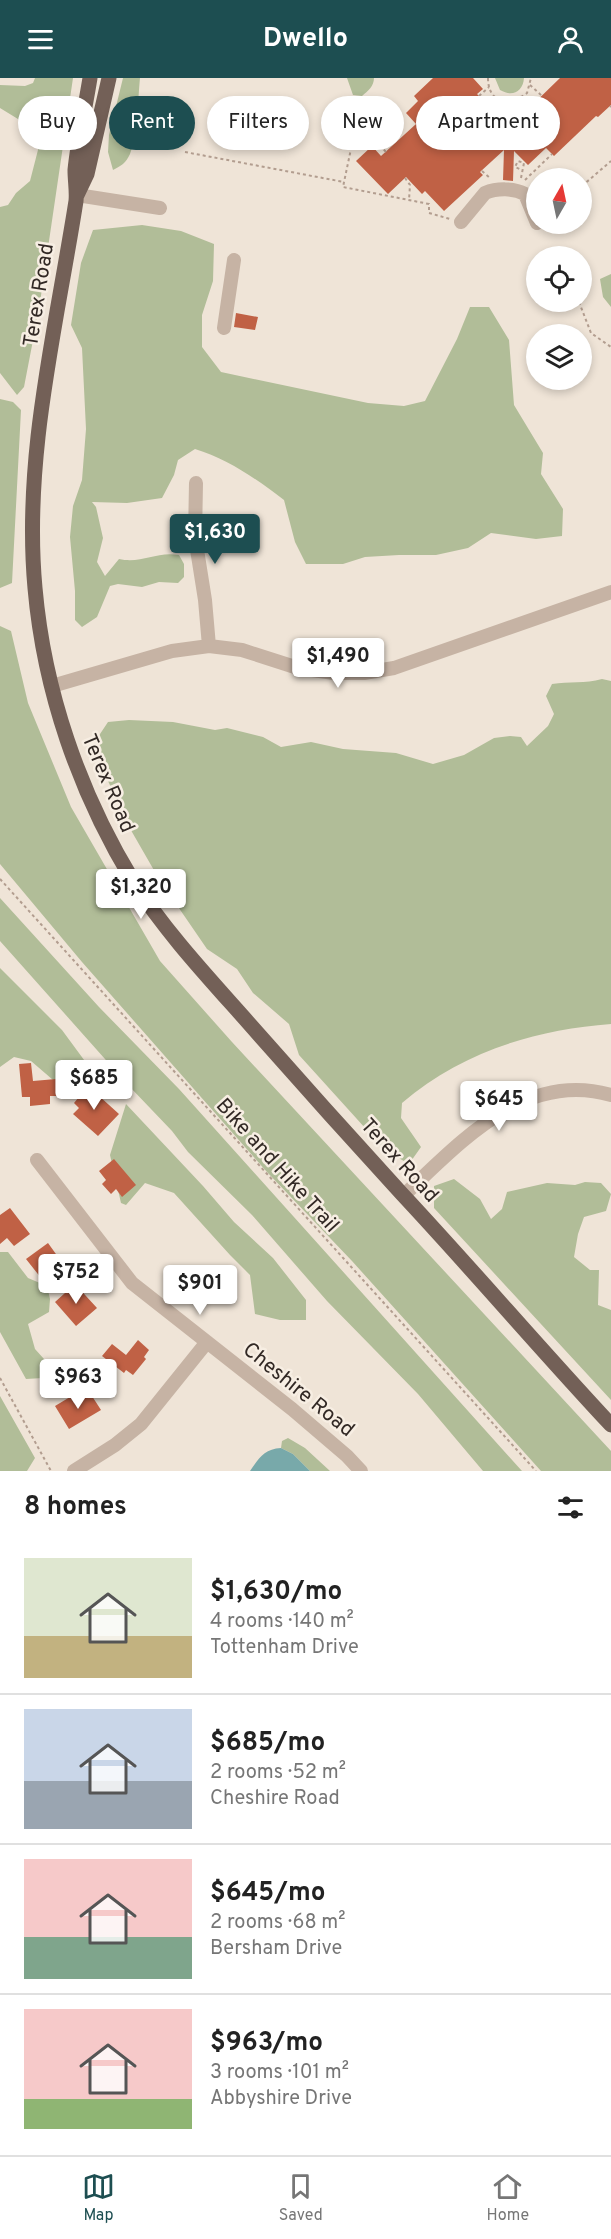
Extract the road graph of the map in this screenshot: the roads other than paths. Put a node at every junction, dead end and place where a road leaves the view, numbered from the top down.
1 (90, 78) edge
2 (110, 78) edge
3 (77, 195) junction
4 (526, 197) edge
5 (160, 208) dead end
6 (457, 220) road end
7 (234, 260) dead end
8 (224, 328) dead end
9 (196, 483) dead end
10 (611, 592) edge
11 (209, 646) junction
12 (52, 686) junction
13 (611, 1095) edge
14 (37, 1160) dead end
15 (404, 1195) junction
16 (207, 1342) junction
17 (611, 1425) edge
18 (74, 1471) edge
19 (361, 1471) edge

1 - 3 main road, Terex Road
2 - 3 main road, Terex Road
3 - 5 street
3 - 12 main road, Terex Road
4 - 6 street
7 - 8 street
9 - 11 street
10 - 11 street
11 - 12 street
12 - 15 main road, Terex Road
13 - 15 street
14 - 16 street, Cheshire Road
15 - 17 main road, Terex Road
16 - 18 street
16 - 19 street, Cheshire Road

